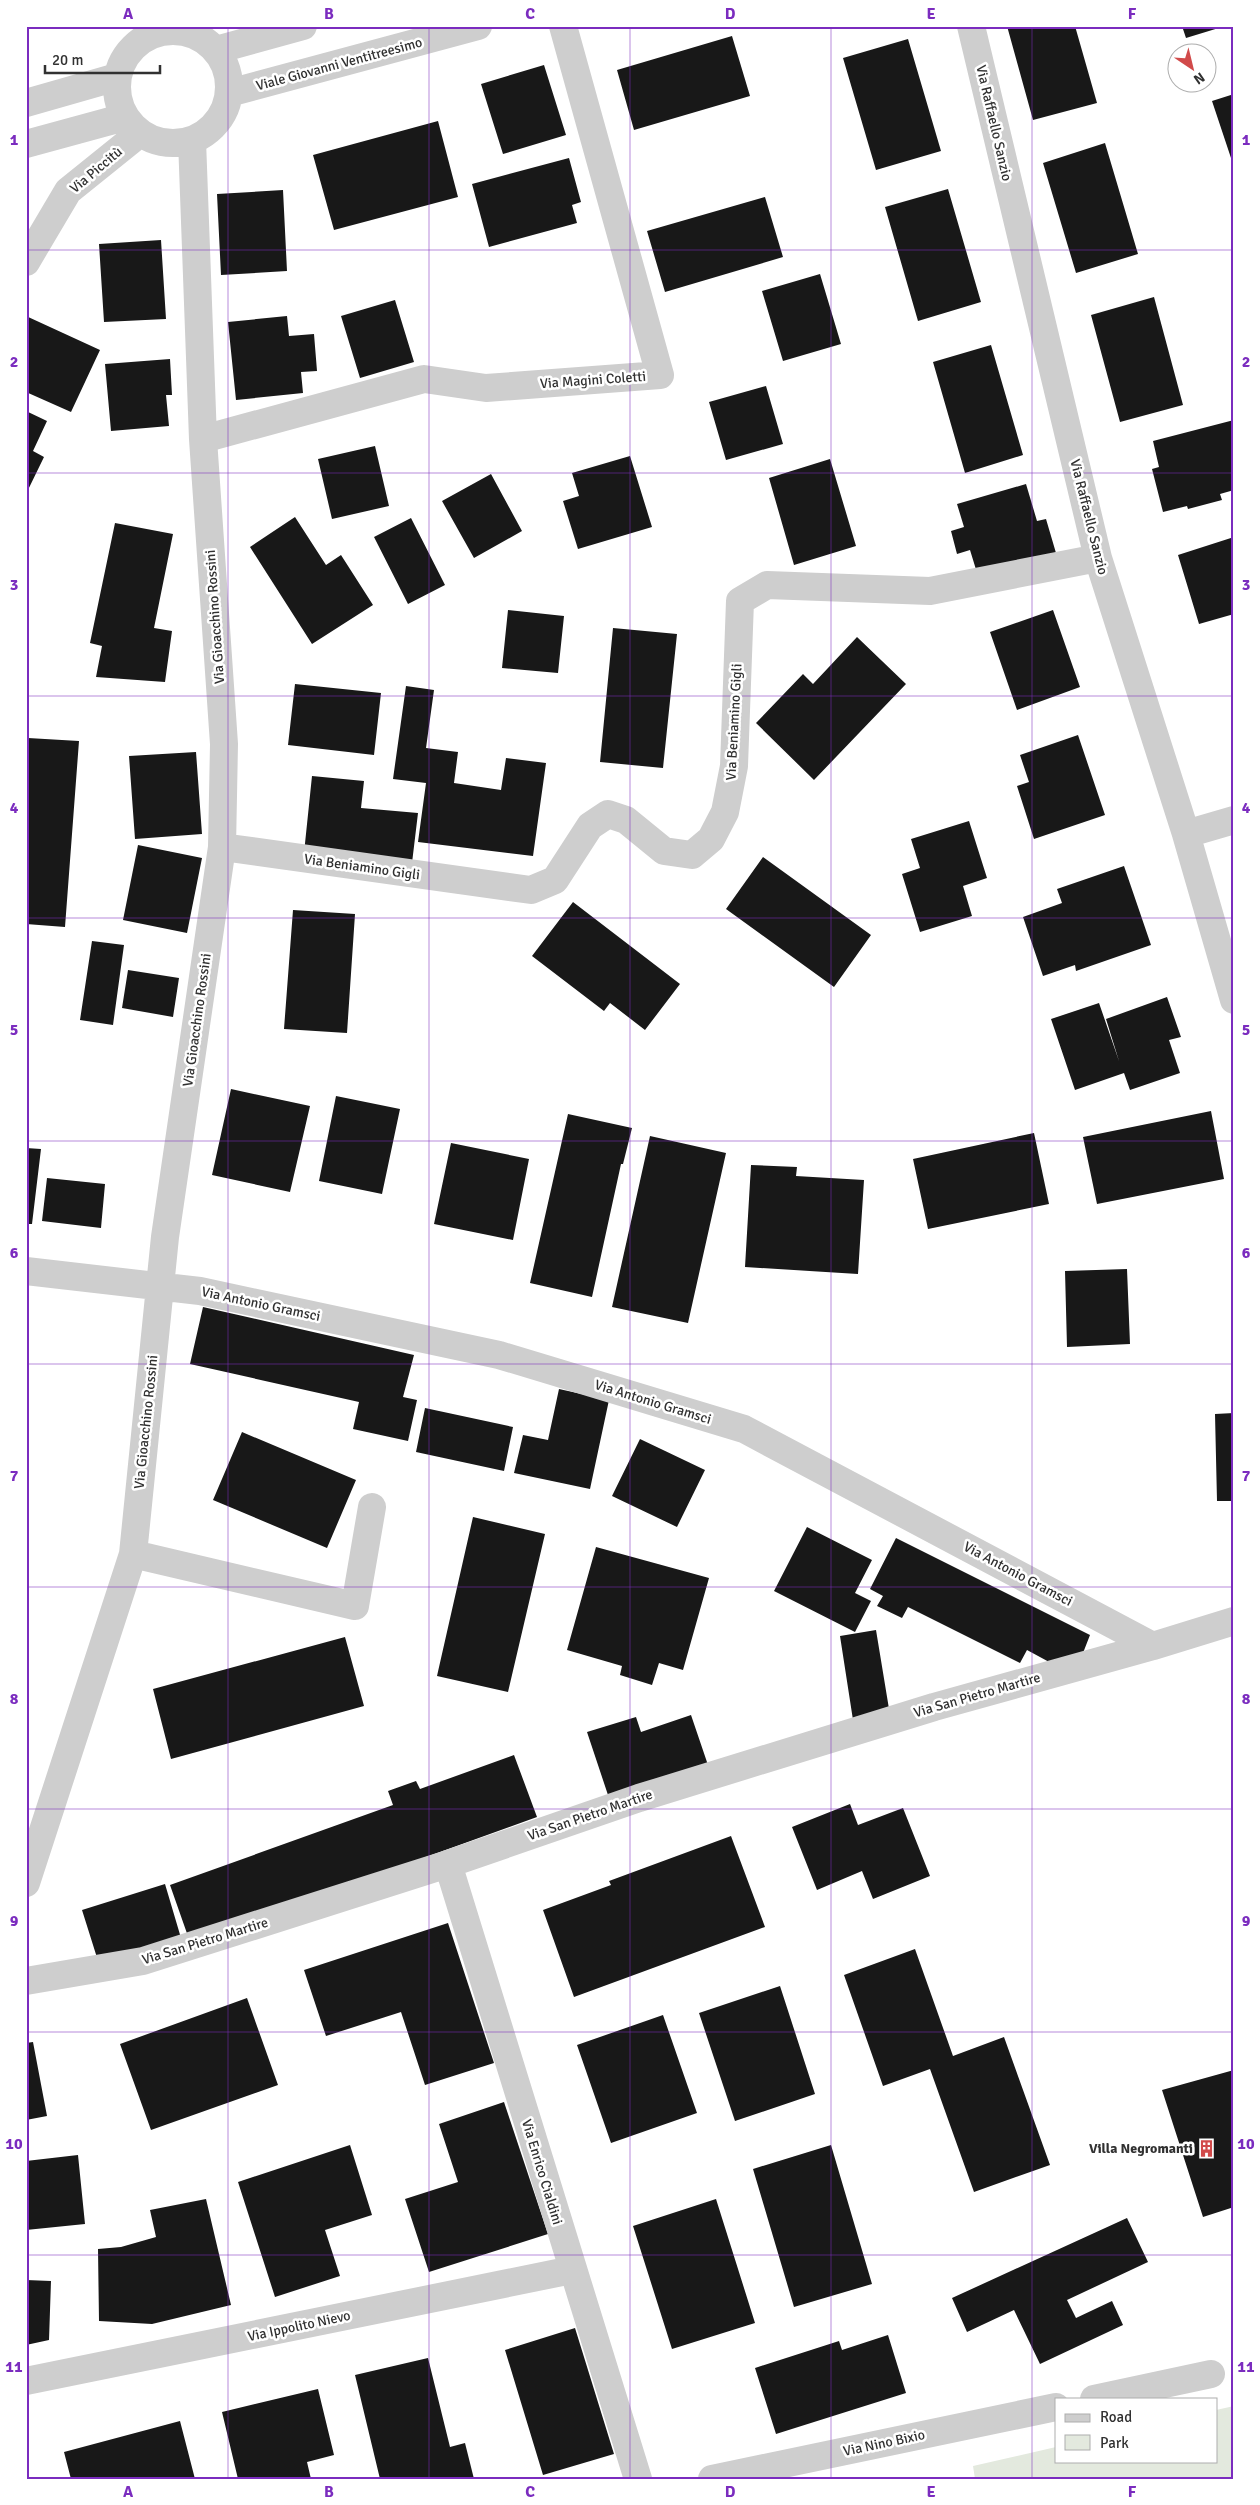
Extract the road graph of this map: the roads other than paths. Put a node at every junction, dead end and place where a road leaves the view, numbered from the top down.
1 (303, 26) edge
2 (478, 26) edge
3 (563, 26) edge
4 (971, 26) edge
5 (166, 29) edge
6 (216, 50) junction
7 (117, 77) junction
8 (229, 93) junction
9 (26, 103) edge
10 (133, 125) junction
11 (192, 140) junction
12 (26, 144) edge
13 (26, 262) edge
14 (203, 439) junction
15 (1098, 558) junction
16 (1234, 820) edge
17 (1186, 834) junction
18 (222, 847) junction
19 (1234, 1000) edge
20 (26, 1272) edge
21 (160, 1286) junction
22 (372, 1506) dead end
23 (133, 1554) junction
24 (1234, 1621) edge
25 (1153, 1646) junction
26 (448, 1864) junction
27 (26, 1883) edge
28 (26, 1981) edge
29 (572, 2270) junction
30 (1212, 2374) dead end
31 (26, 2381) edge
32 (1099, 2398) edge
33 (1055, 2407) edge
34 (638, 2479) edge
35 (712, 2479) edge

1 - 6 street
2 - 8 street, Viale Giovanni Ventitreesimo
3 - 14 street, Via Magini Coletti
4 - 15 street, Via Raffaello Sanzio
5 - 6 street
5 - 7 street
6 - 8 street
7 - 9 street
7 - 10 street
8 - 11 street
10 - 11 street
10 - 12 street
10 - 13 street, Via Piccitù
11 - 14 street, Via Gioacchino Rossini
14 - 18 street, Via Gioacchino Rossini
15 - 17 street, Via Raffaello Sanzio
15 - 18 street, Via Beniamino Gigli
16 - 17 street
17 - 19 street, Via Raffaello Sanzio
18 - 21 street, Via Gioacchino Rossini
20 - 21 street, Via Antonio Gramsci
21 - 23 street, Via Gioacchino Rossini
21 - 25 street, Via Antonio Gramsci
22 - 23 street
23 - 27 street, Via Gioacchino Rossini
24 - 25 street
25 - 26 street, Via San Pietro Martire
26 - 28 street, Via San Pietro Martire
26 - 29 street, Via Enrico Cialdini
29 - 31 street, Via Ippolito Nievo
29 - 34 street, Via Enrico Cialdini
30 - 32 street
33 - 35 street, Via Nino Bixio

